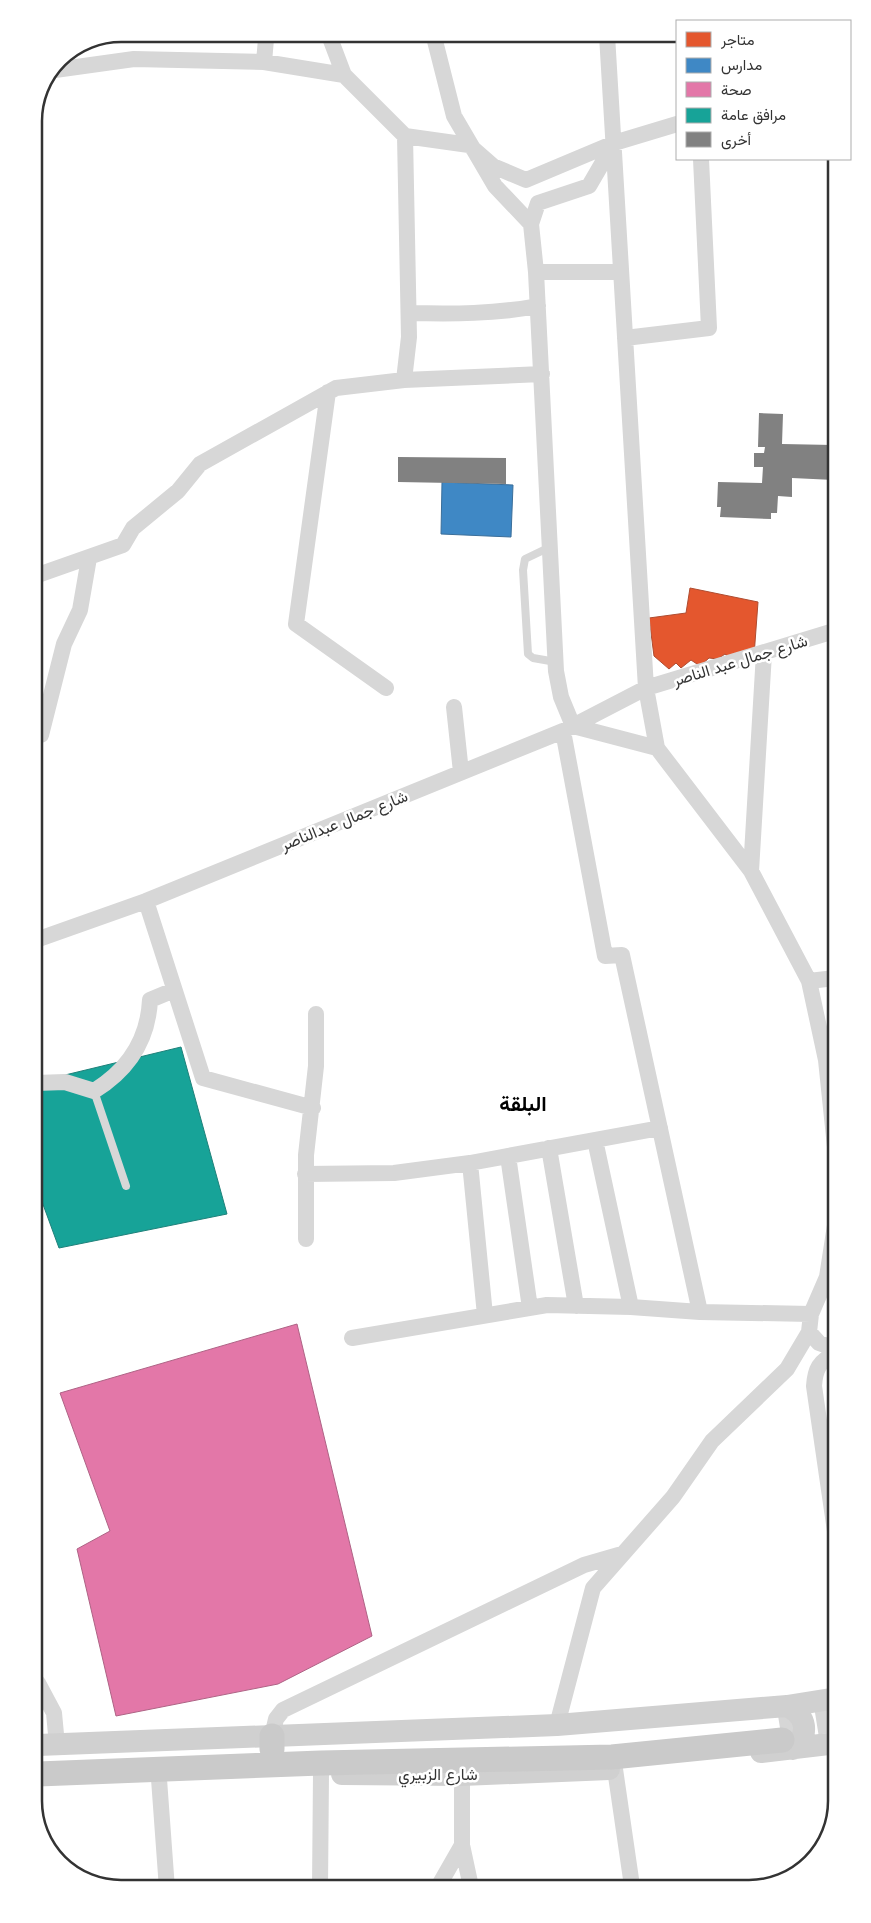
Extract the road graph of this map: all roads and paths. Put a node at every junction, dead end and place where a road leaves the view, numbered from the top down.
1 (266, 42) edge
2 (332, 42) edge
3 (435, 42) edge
4 (608, 43) edge
5 (264, 62) junction
6 (63, 69) edge
7 (344, 75) junction
8 (676, 124) edge
9 (405, 136) junction
10 (614, 143) junction
11 (469, 145) junction
12 (701, 160) edge
13 (531, 224) junction
14 (536, 272) junction
15 (620, 272) junction
16 (538, 306) junction
17 (409, 313) junction
18 (625, 338) junction
19 (542, 374) junction
20 (404, 380) junction
21 (328, 392) junction
22 (550, 547) junction
23 (89, 558) junction
24 (43, 573) edge
25 (828, 633) edge
26 (764, 653) junction
27 (556, 662) junction
28 (386, 688) dead end
29 (646, 688) junction
30 (454, 706) dead end
31 (568, 728) junction
32 (43, 729) edge
33 (657, 748) junction
34 (461, 772) junction
35 (751, 871) junction
36 (146, 901) junction
37 (43, 938) edge
38 (828, 979) edge
39 (809, 981) junction
40 (174, 990) junction
41 (316, 1014) dead end
42 (828, 1079) edge
43 (42, 1081) edge
44 (94, 1091) junction
45 (313, 1108) junction
46 (660, 1128) junction
47 (595, 1140) junction
48 (549, 1148) junction
49 (508, 1156) junction
50 (470, 1163) junction
51 (306, 1174) junction
52 (126, 1186) dead end
53 (306, 1239) dead end
54 (828, 1283) edge
55 (576, 1306) junction
56 (631, 1306) junction
57 (530, 1308) junction
58 (700, 1312) junction
59 (811, 1314) junction
60 (486, 1315) junction
61 (809, 1332) junction
62 (352, 1338) dead end
63 (828, 1347) edge
64 (828, 1357) edge
65 (828, 1487) edge
66 (622, 1554) junction
67 (42, 1691) edge
68 (828, 1704) edge
69 (557, 1725) junction
70 (786, 1731) junction
71 (828, 1741) edge
72 (272, 1743) junction
73 (44, 1750) edge
74 (320, 1769) junction
75 (615, 1769) junction
76 (42, 1774) edge
77 (462, 1775) junction
78 (159, 1779) junction
79 (42, 1786) edge
80 (462, 1845) junction
81 (166, 1880) edge
82 (320, 1880) edge
83 (442, 1880) edge
84 (470, 1880) edge
85 (631, 1880) edge

1 - 5 street
2 - 7 street
3 - 11 street
4 - 10 street
5 - 6 street
5 - 7 street
7 - 9 street
8 - 10 street
9 - 11 street
9 - 17 street
10 - 11 street
10 - 13 street
10 - 15 street
11 - 13 street
12 - 18 street
13 - 14 street
14 - 15 street
14 - 16 street
15 - 18 street
16 - 17 street
16 - 19 street
17 - 20 street
18 - 29 street
19 - 20 street
19 - 22 street
20 - 21 street
21 - 23 street
21 - 28 street
22 - 27 street
22 - 27 lane
23 - 24 street
23 - 32 street
25 - 26 street, شارع جمال عبد الناصر
26 - 29 street, شارع جمال عبد الناصر
26 - 35 street
27 - 31 street
29 - 31 street, شارع جمال عبدالناصر
29 - 33 street
30 - 34 street
31 - 33 street
31 - 34 street, شارع جمال عبدالناصر
31 - 46 street
33 - 35 street
34 - 36 street, شارع جمال عبدالناصر
35 - 39 street
36 - 37 street, شارع جمال عبدالناصر
36 - 40 street
38 - 39 street
39 - 42 street
40 - 44 street
40 - 45 street
41 - 45 street
43 - 44 street
44 - 52 lane
45 - 51 street
46 - 47 street
46 - 58 street
47 - 48 street
47 - 56 street
48 - 49 street
48 - 55 street
49 - 50 street
49 - 57 street
50 - 51 street
50 - 60 street
51 - 53 street
54 - 59 street
55 - 56 street
55 - 57 street
56 - 58 street
57 - 60 street
58 - 59 street
59 - 61 street
60 - 62 street
61 - 63 street
61 - 66 street
64 - 65 street
66 - 69 street
66 - 72 street
67 - 73 street
68 - 70 main road, شارع الزبيري
69 - 70 main road, شارع الزبيري
69 - 72 main road, شارع الزبيري
70 - 71 main road, شارع الزبيري
70 - 72 main road, شارع الزبيري
70 - 74 main road, شارع الزبيري
70 - 75 main road, شارع الزبيري
72 - 73 main road, شارع الزبيري
74 - 76 main road, شارع الزبيري
74 - 77 main road, شارع الزبيري
74 - 78 main road, شارع الزبيري
74 - 82 street
75 - 77 main road, شارع الزبيري
75 - 85 street
77 - 80 street
78 - 79 main road, شارع الزبيري
78 - 81 street
80 - 83 street
80 - 84 street

